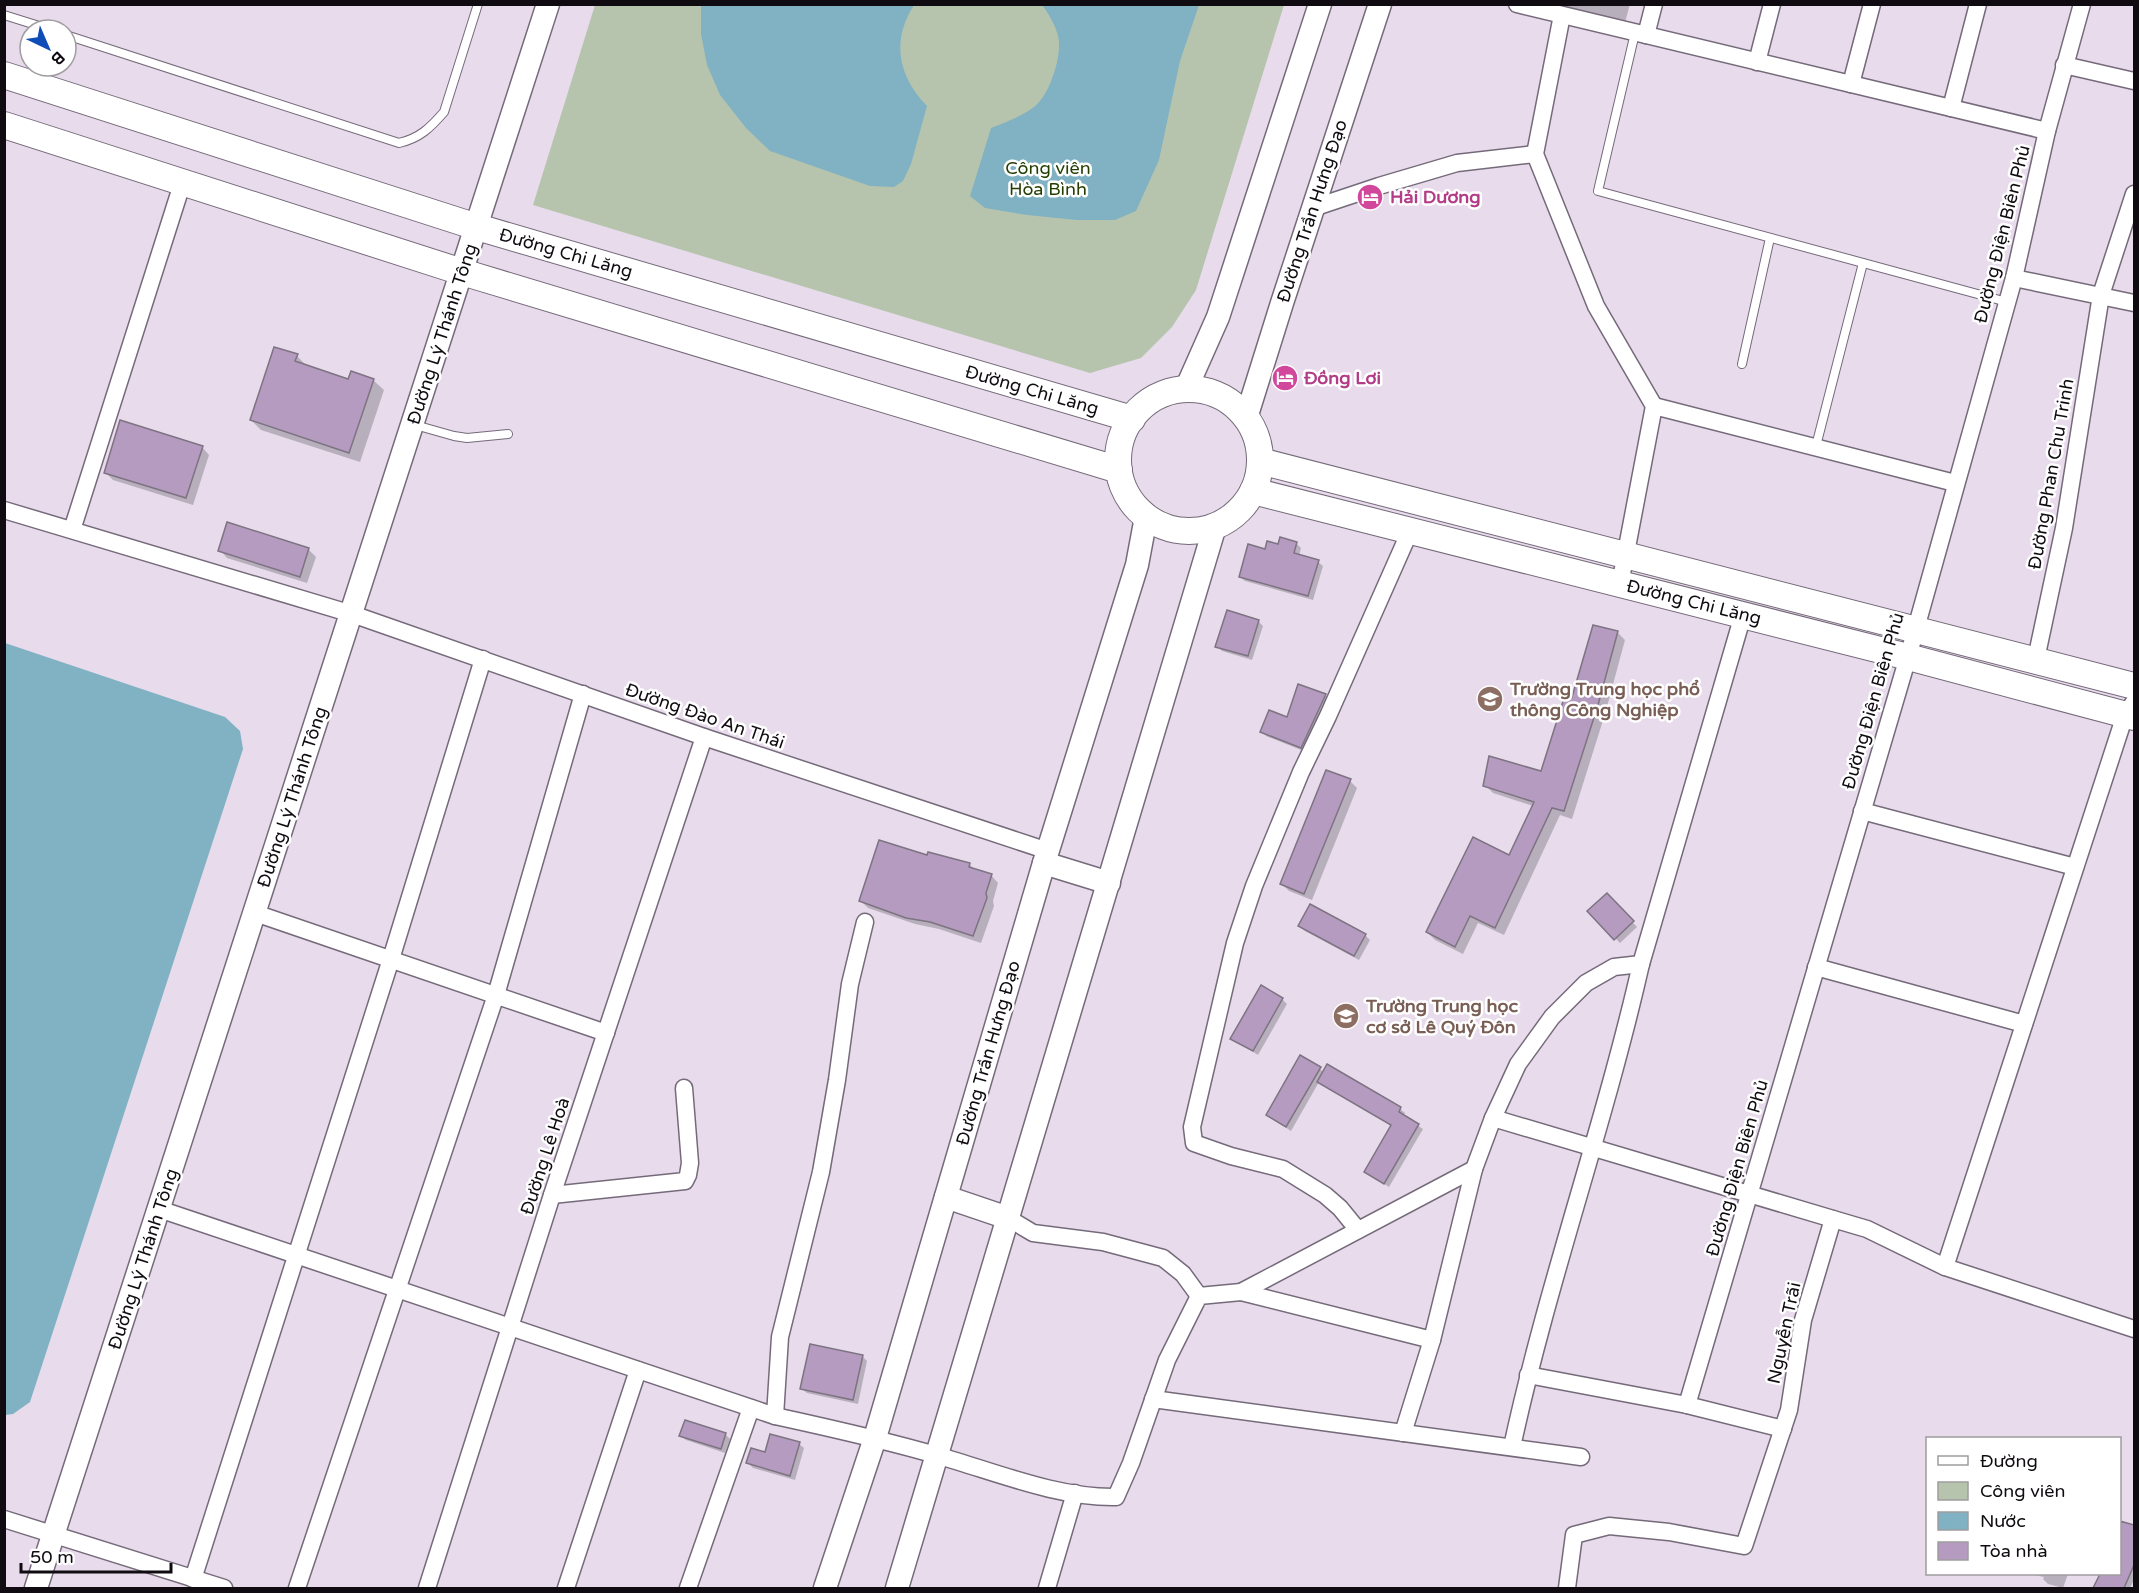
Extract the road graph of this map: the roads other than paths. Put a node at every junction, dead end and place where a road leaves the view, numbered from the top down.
1 (478, 4) edge
2 (548, 4) edge
3 (1320, 4) edge
4 (1380, 4) edge
5 (1517, 4) edge
6 (1654, 4) edge
7 (1772, 4) edge
8 (1872, 4) edge
9 (1978, 4) edge
10 (2082, 4) edge
11 (1562, 15) junction
12 (1640, 34) junction
13 (78, 38) edge
14 (1757, 62) junction
15 (2064, 65) junction
16 (4, 75) edge
17 (2134, 81) edge
18 (1851, 84) junction
19 (1951, 108) junction
20 (4, 125) edge
21 (2047, 131) junction
22 (1535, 154) junction
23 (183, 181) junction
24 (2134, 194) edge
25 (1313, 208) junction
26 (477, 227) junction
27 (1770, 238) junction
28 (1863, 263) junction
29 (462, 272) junction
30 (2014, 278) junction
31 (2102, 295) junction
32 (2007, 302) junction
33 (2134, 303) edge
34 (1742, 364) dead end
35 (1186, 389) junction
36 (1654, 406) junction
37 (1246, 418) junction
38 (1132, 419) junction
39 (413, 424) junction
40 (508, 434) dead end
41 (1816, 446) junction
42 (1260, 461) junction
43 (1119, 470) junction
44 (1955, 483) junction
45 (1253, 492) junction
46 (4, 510) edge
47 (1146, 517) junction
48 (1215, 526) junction
49 (72, 530) junction
50 (1410, 531) junction
51 (1626, 555) junction
52 (1620, 584) junction
53 (352, 614) junction
54 (1743, 615) junction
55 (1915, 629) junction
56 (1908, 657) junction
57 (483, 659) junction
58 (2036, 659) junction
59 (2134, 686) edge
60 (583, 694) junction
61 (2131, 711) edge
62 (704, 737) junction
63 (1862, 811) junction
64 (1046, 857) junction
65 (2074, 867) junction
66 (1109, 883) junction
67 (255, 913) junction
68 (865, 922) dead end
69 (391, 959) junction
70 (1641, 964) junction
71 (1816, 967) junction
72 (496, 995) junction
73 (2024, 1024) junction
74 (606, 1033) junction
75 (684, 1088) dead end
76 (1493, 1118) junction
77 (1593, 1147) junction
78 (1474, 1169) junction
79 (1749, 1194) junction
80 (552, 1195) junction
81 (946, 1197) junction
82 (159, 1209) junction
83 (1008, 1218) junction
84 (1833, 1219) junction
85 (1358, 1230) junction
86 (297, 1255) junction
87 (1945, 1267) junction
88 (398, 1289) junction
89 (1241, 1292) junction
90 (1199, 1296) junction
91 (510, 1327) junction
92 (2134, 1329) edge
93 (1432, 1340) junction
94 (638, 1370) junction
95 (1528, 1375) junction
96 (1153, 1399) junction
97 (1687, 1405) junction
98 (751, 1407) junction
99 (775, 1416) junction
100 (1783, 1428) junction
101 (1403, 1433) junction
102 (875, 1438) junction
103 (1512, 1448) junction
104 (937, 1455) junction
105 (1581, 1457) dead end
106 (1075, 1493) junction
107 (4, 1520) edge
108 (54, 1535) junction
109 (193, 1579) junction
110 (36, 1588) edge
111 (224, 1588) edge
112 (297, 1588) edge
113 (427, 1588) edge
114 (566, 1588) edge
115 (688, 1588) edge
116 (825, 1588) edge
117 (897, 1588) edge
118 (1047, 1588) edge
119 (1567, 1588) edge

1 - 13 lane
2 - 26 main road, Đường Lý Thánh Tông
3 - 35 main road
4 - 25 main road, Đường Trần Hưng Đạo
5 - 11 street
6 - 12 street
7 - 14 street
8 - 18 street
9 - 19 street
10 - 15 street, Đường Điện Biên Phủ
11 - 12 street
11 - 22 street
12 - 14 street
12 - 27 lane
14 - 18 street
15 - 17 street
15 - 21 street, Đường Điện Biên Phủ
16 - 26 main road, Đường Chi Lăng
18 - 19 street
19 - 21 street
20 - 23 main road
21 - 30 street, Đường Điện Biên Phủ
22 - 25 street
22 - 36 street
23 - 29 main road
23 - 49 street
24 - 31 street, Đường Phan Chu Trinh
25 - 37 main road, Đường Trần Hưng Đạo
26 - 29 main road, Đường Lý Thánh Tông
26 - 38 main road, Đường Chi Lăng
27 - 28 lane
27 - 34 lane
28 - 32 lane
28 - 41 lane
29 - 39 main road, Đường Lý Thánh Tông
29 - 43 main road
30 - 31 street
30 - 32 street, Đường Điện Biên Phủ
31 - 33 street
31 - 58 street, Đường Phan Chu Trinh
32 - 44 street, Đường Điện Biên Phủ
35 - 37 main road
35 - 38 main road
36 - 41 street
36 - 51 street
37 - 42 main road
38 - 43 main road
39 - 40 lane
39 - 53 main road, Đường Lý Thánh Tông
41 - 44 street
42 - 45 main road
42 - 51 main road, Đường Chi Lăng
43 - 47 main road
44 - 55 street, Đường Điện Biên Phủ
45 - 48 main road
45 - 50 main road, Đường Chi Lăng
46 - 49 street, Đường Đào An Thái
47 - 48 main road
47 - 64 main road, Đường Trần Hưng Đạo
48 - 66 main road
49 - 53 street, Đường Đào An Thái
50 - 52 main road, Đường Chi Lăng
50 - 85 street
51 - 52 street
51 - 55 main road, Đường Chi Lăng
52 - 54 main road, Đường Chi Lăng
53 - 57 street, Đường Đào An Thái
53 - 67 main road, Đường Lý Thánh Tông
54 - 56 main road, Đường Chi Lăng
54 - 70 street
55 - 56 street, Đường Điện Biên Phủ
55 - 58 main road, Đường Chi Lăng
56 - 61 main road, Đường Chi Lăng
56 - 63 street, Đường Điện Biên Phủ
57 - 60 street, Đường Đào An Thái
57 - 69 street
58 - 59 main road, Đường Chi Lăng
60 - 62 street, Đường Đào An Thái
60 - 72 street
61 - 65 street
62 - 64 street, Đường Đào An Thái
62 - 74 street, Đường Lê Hoà
63 - 65 street
63 - 71 street, Đường Điện Biên Phủ
64 - 66 main road
64 - 81 main road, Đường Trần Hưng Đạo
65 - 73 street
66 - 83 main road
67 - 69 street
67 - 82 main road, Đường Lý Thánh Tông
68 - 99 street
69 - 72 street
69 - 86 street
70 - 76 street
70 - 77 street
71 - 73 street
71 - 79 street, Đường Điện Biên Phủ
72 - 74 street
72 - 88 street
73 - 87 street
74 - 80 street, Đường Lê Hoà
75 - 80 street
76 - 77 street
76 - 78 street
77 - 79 street
77 - 95 street
78 - 85 street
78 - 93 street
79 - 84 street
79 - 97 street, Đường Điện Biên Phủ
80 - 91 street, Đường Lê Hoà
81 - 83 main road
81 - 102 main road, Đường Trần Hưng Đạo
82 - 86 street
82 - 108 main road, Đường Lý Thánh Tông
83 - 90 street
83 - 104 main road
84 - 87 street
84 - 100 street, Nguyễn Trãi
85 - 89 street
86 - 88 street
86 - 109 street
87 - 92 street
88 - 91 street
88 - 112 street
89 - 90 street
89 - 93 street
90 - 96 street
91 - 94 street
91 - 113 street, Đường Lê Hoà
93 - 101 street
94 - 98 street
94 - 114 street
95 - 97 street
95 - 103 street
96 - 101 street
96 - 106 street
97 - 100 street
98 - 99 street
98 - 115 street
99 - 102 street
100 - 119 street, Nguyễn Trãi
101 - 103 street
102 - 104 street
102 - 116 main road, Đường Trần Hưng Đạo
103 - 105 street
104 - 106 street
104 - 117 main road
106 - 118 street
107 - 108 street
108 - 109 street
108 - 110 main road, Đường Lý Thánh Tông
109 - 111 street

